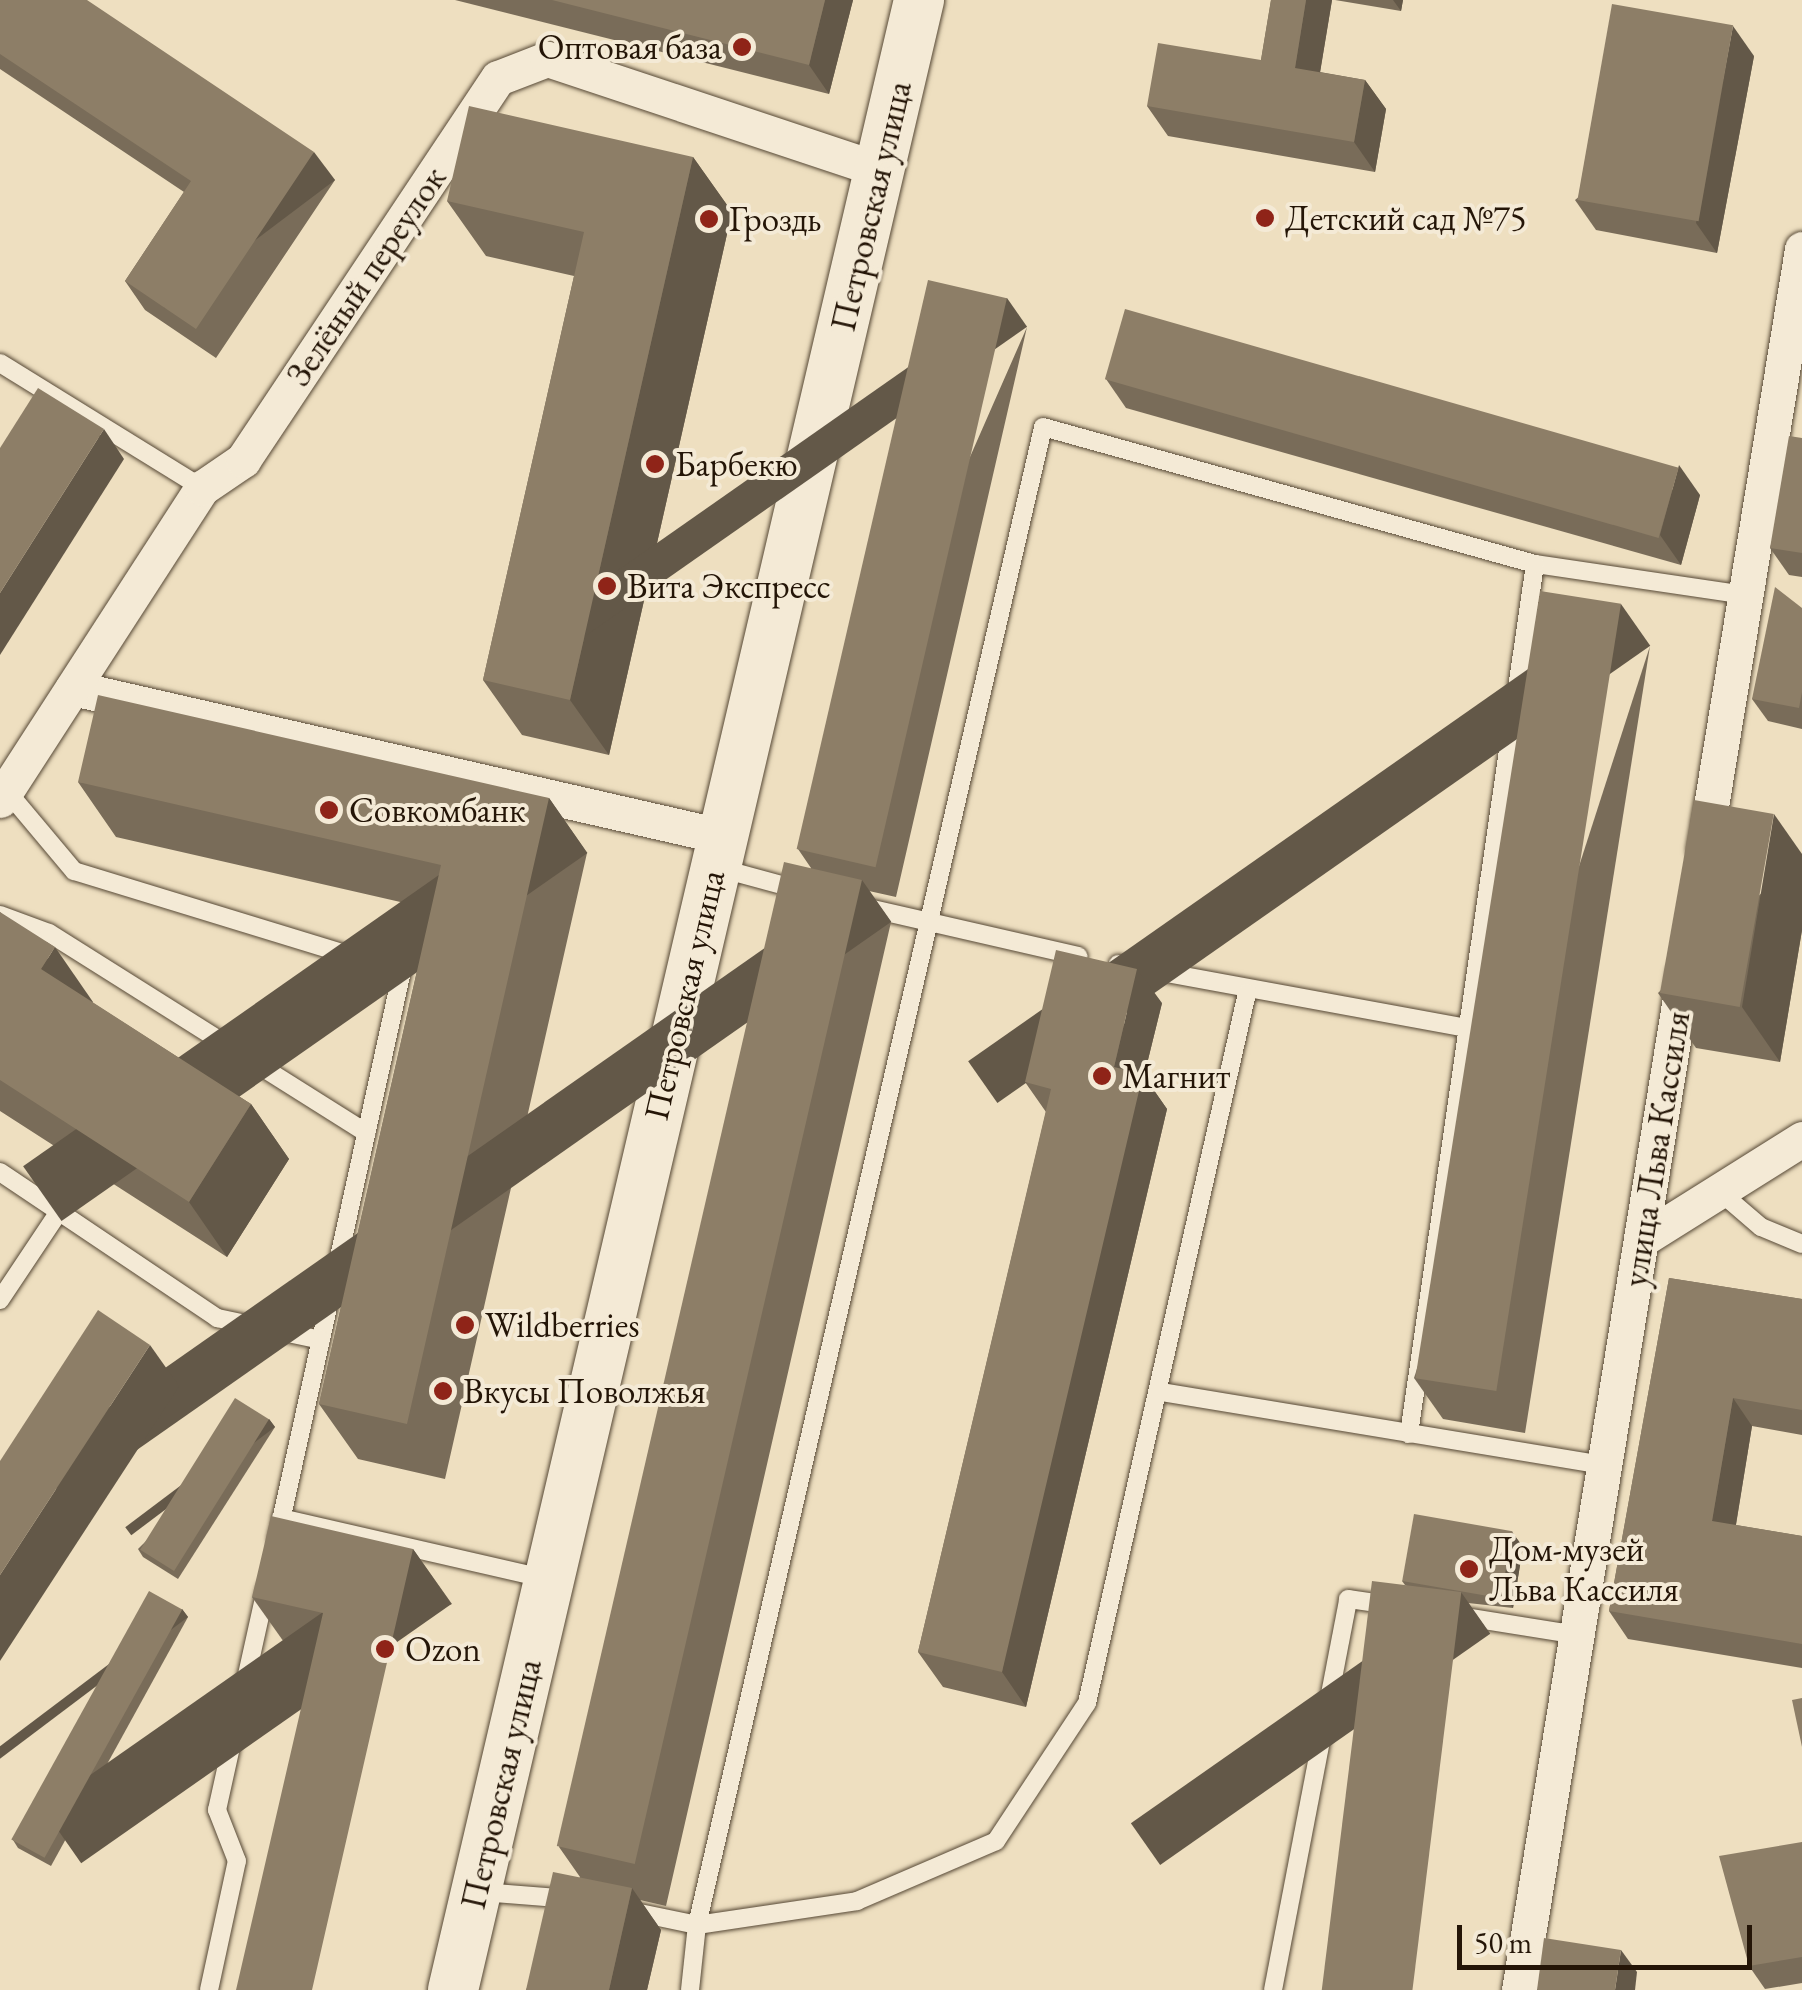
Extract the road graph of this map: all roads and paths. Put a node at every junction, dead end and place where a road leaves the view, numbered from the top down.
1 (919, 0) edge
2 (880, 170) junction
3 (1802, 249) edge
4 (0, 363) edge
5 (202, 488) junction
6 (1535, 564) junction
7 (1746, 595) junction
8 (73, 688) junction
9 (3, 795) edge
10 (717, 852) junction
11 (1698, 888) edge
12 (0, 914) edge
13 (932, 924) junction
14 (1688, 947) edge
15 (1248, 994) junction
16 (1461, 1027) junction
17 (366, 1132) junction
18 (1802, 1139) edge
19 (0, 1172) edge
20 (1719, 1191) junction
21 (60, 1210) junction
22 (1641, 1240) junction
23 (1802, 1244) edge
24 (3, 1287) edge
25 (320, 1340) junction
26 (1162, 1392) junction
27 (1409, 1434) junction
28 (1604, 1465) junction
29 (281, 1518) junction
30 (548, 1580) junction
31 (1405, 1608) edge
32 (1443, 1614) edge
33 (1577, 1635) junction
34 (476, 1892) junction
35 (697, 1925) junction
36 (209, 1990) edge
37 (453, 1990) edge
38 (690, 1990) edge
39 (1273, 1990) edge
40 (1519, 1990) edge

1 - 2 main road, Петровская улица
2 - 5 street, Зелёный переулок
2 - 10 main road, Петровская улица
3 - 7 street
4 - 5 lane
5 - 8 street, Зелёный переулок
6 - 7 lane
6 - 13 lane
6 - 16 lane
7 - 11 street
8 - 9 street, Зелёный переулок
8 - 10 street
9 - 17 lane
10 - 13 lane
10 - 30 main road, Петровская улица
12 - 17 lane
13 - 15 lane
13 - 35 lane
14 - 22 street, улица Льва Кассиля
15 - 16 lane
15 - 26 lane
16 - 27 lane
17 - 25 lane
18 - 20 street
19 - 21 lane
20 - 22 street
20 - 23 lane
21 - 24 lane
21 - 25 lane
22 - 28 street, улица Льва Кассиля
25 - 29 lane
26 - 27 lane
26 - 35 lane
27 - 28 lane
28 - 33 street, улица Льва Кассиля
29 - 30 lane
29 - 36 lane
30 - 34 main road, Петровская улица
31 - 39 lane
32 - 33 lane
33 - 40 street, улица Льва Кассиля
34 - 35 lane
34 - 37 main road, Петровская улица
35 - 38 lane

